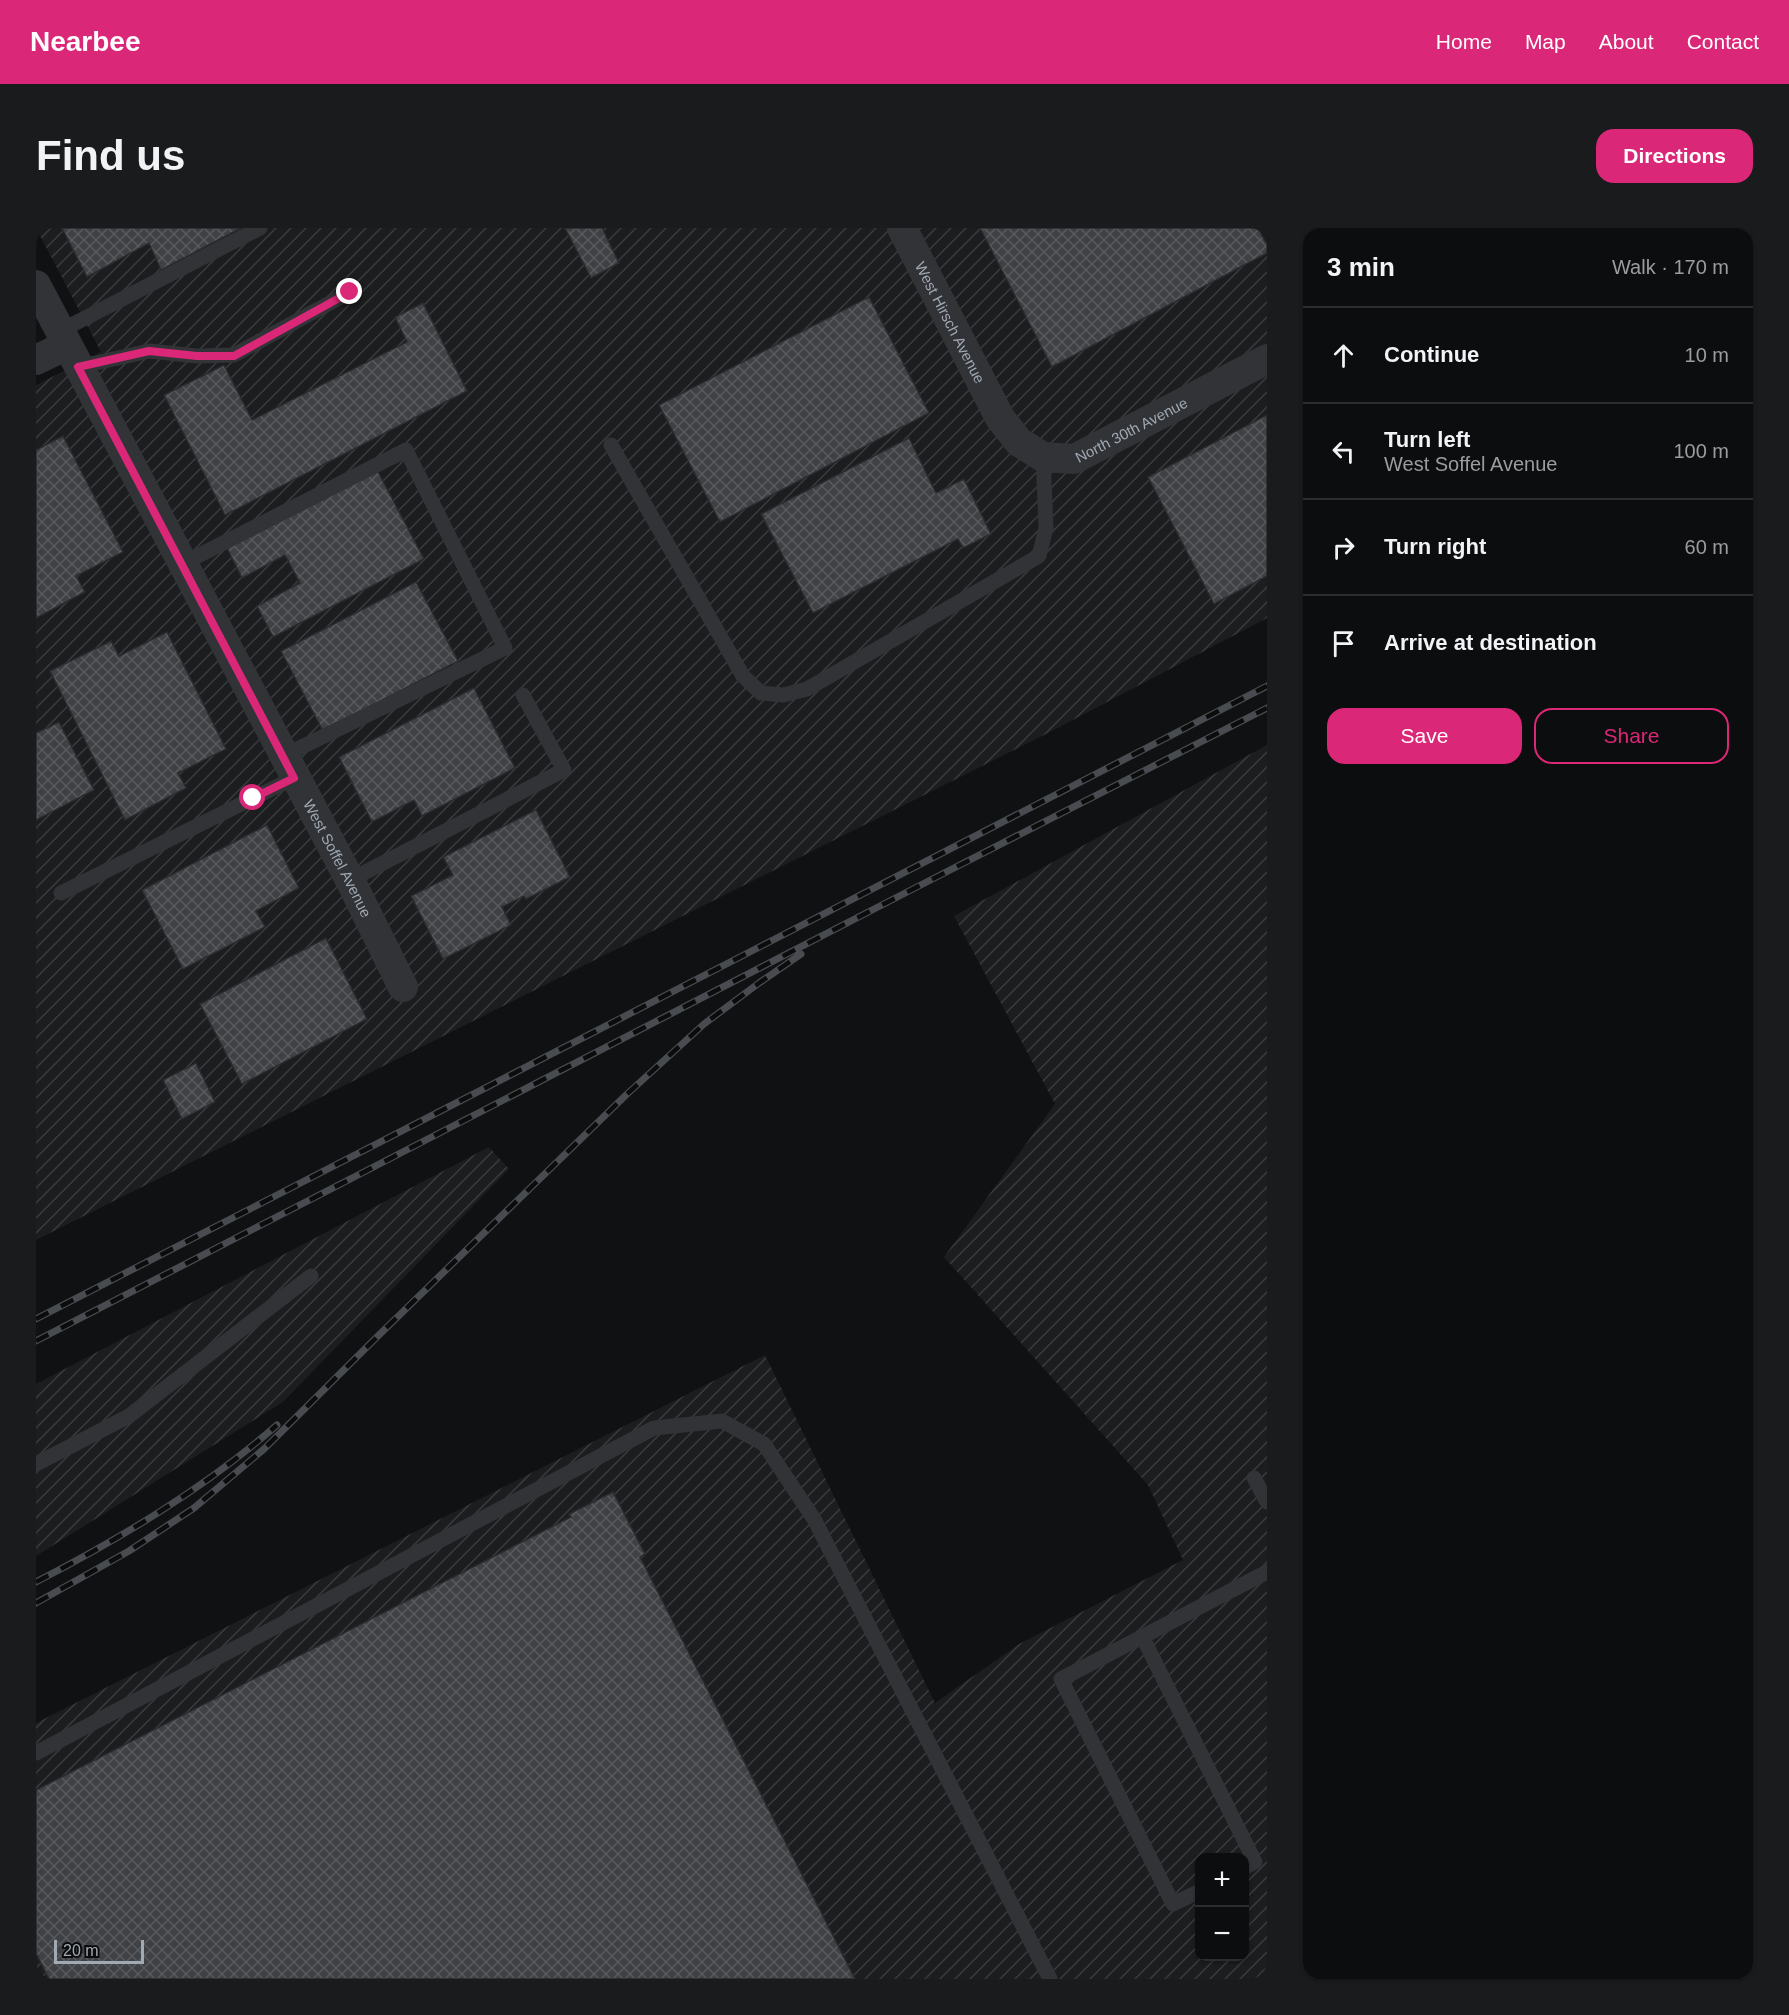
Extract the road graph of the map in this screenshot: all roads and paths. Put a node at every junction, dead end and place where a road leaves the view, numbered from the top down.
1 (260, 228) edge
2 (902, 228) edge
3 (36, 285) edge
4 (350, 292) dead end
5 (68, 347) junction
6 (1267, 359) edge
7 (36, 360) edge
8 (1000, 418) joint
9 (611, 445) dead end
10 (1043, 457) junction
11 (182, 564) junction
12 (523, 695) dead end
13 (289, 767) junction
14 (350, 880) junction
15 (62, 893) dead end
16 (403, 987) dead end
17 (311, 1276) dead end
18 (36, 1464) edge
19 (1254, 1478) dead end
20 (1267, 1503) edge
21 (1267, 1572) edge
22 (1142, 1636) junction
23 (36, 1753) edge
24 (1249, 1866) edge
25 (1195, 1893) edge
26 (1050, 1979) edge

1 - 5 lane
2 - 8 street, West Hirsch Avenue
3 - 5 street, West Soffel Avenue
4 - 5 lane
5 - 7 street
5 - 11 street, West Soffel Avenue
6 - 10 street, North 30th Avenue
8 - 10 street, North 30th Avenue
9 - 10 lane
11 - 13 street, West Soffel Avenue
11 - 13 lane
12 - 14 lane
13 - 14 street, West Soffel Avenue
13 - 15 lane
14 - 16 street, West Soffel Avenue
17 - 18 lane
19 - 20 lane
21 - 22 lane
22 - 24 lane
22 - 25 lane
23 - 26 lane

